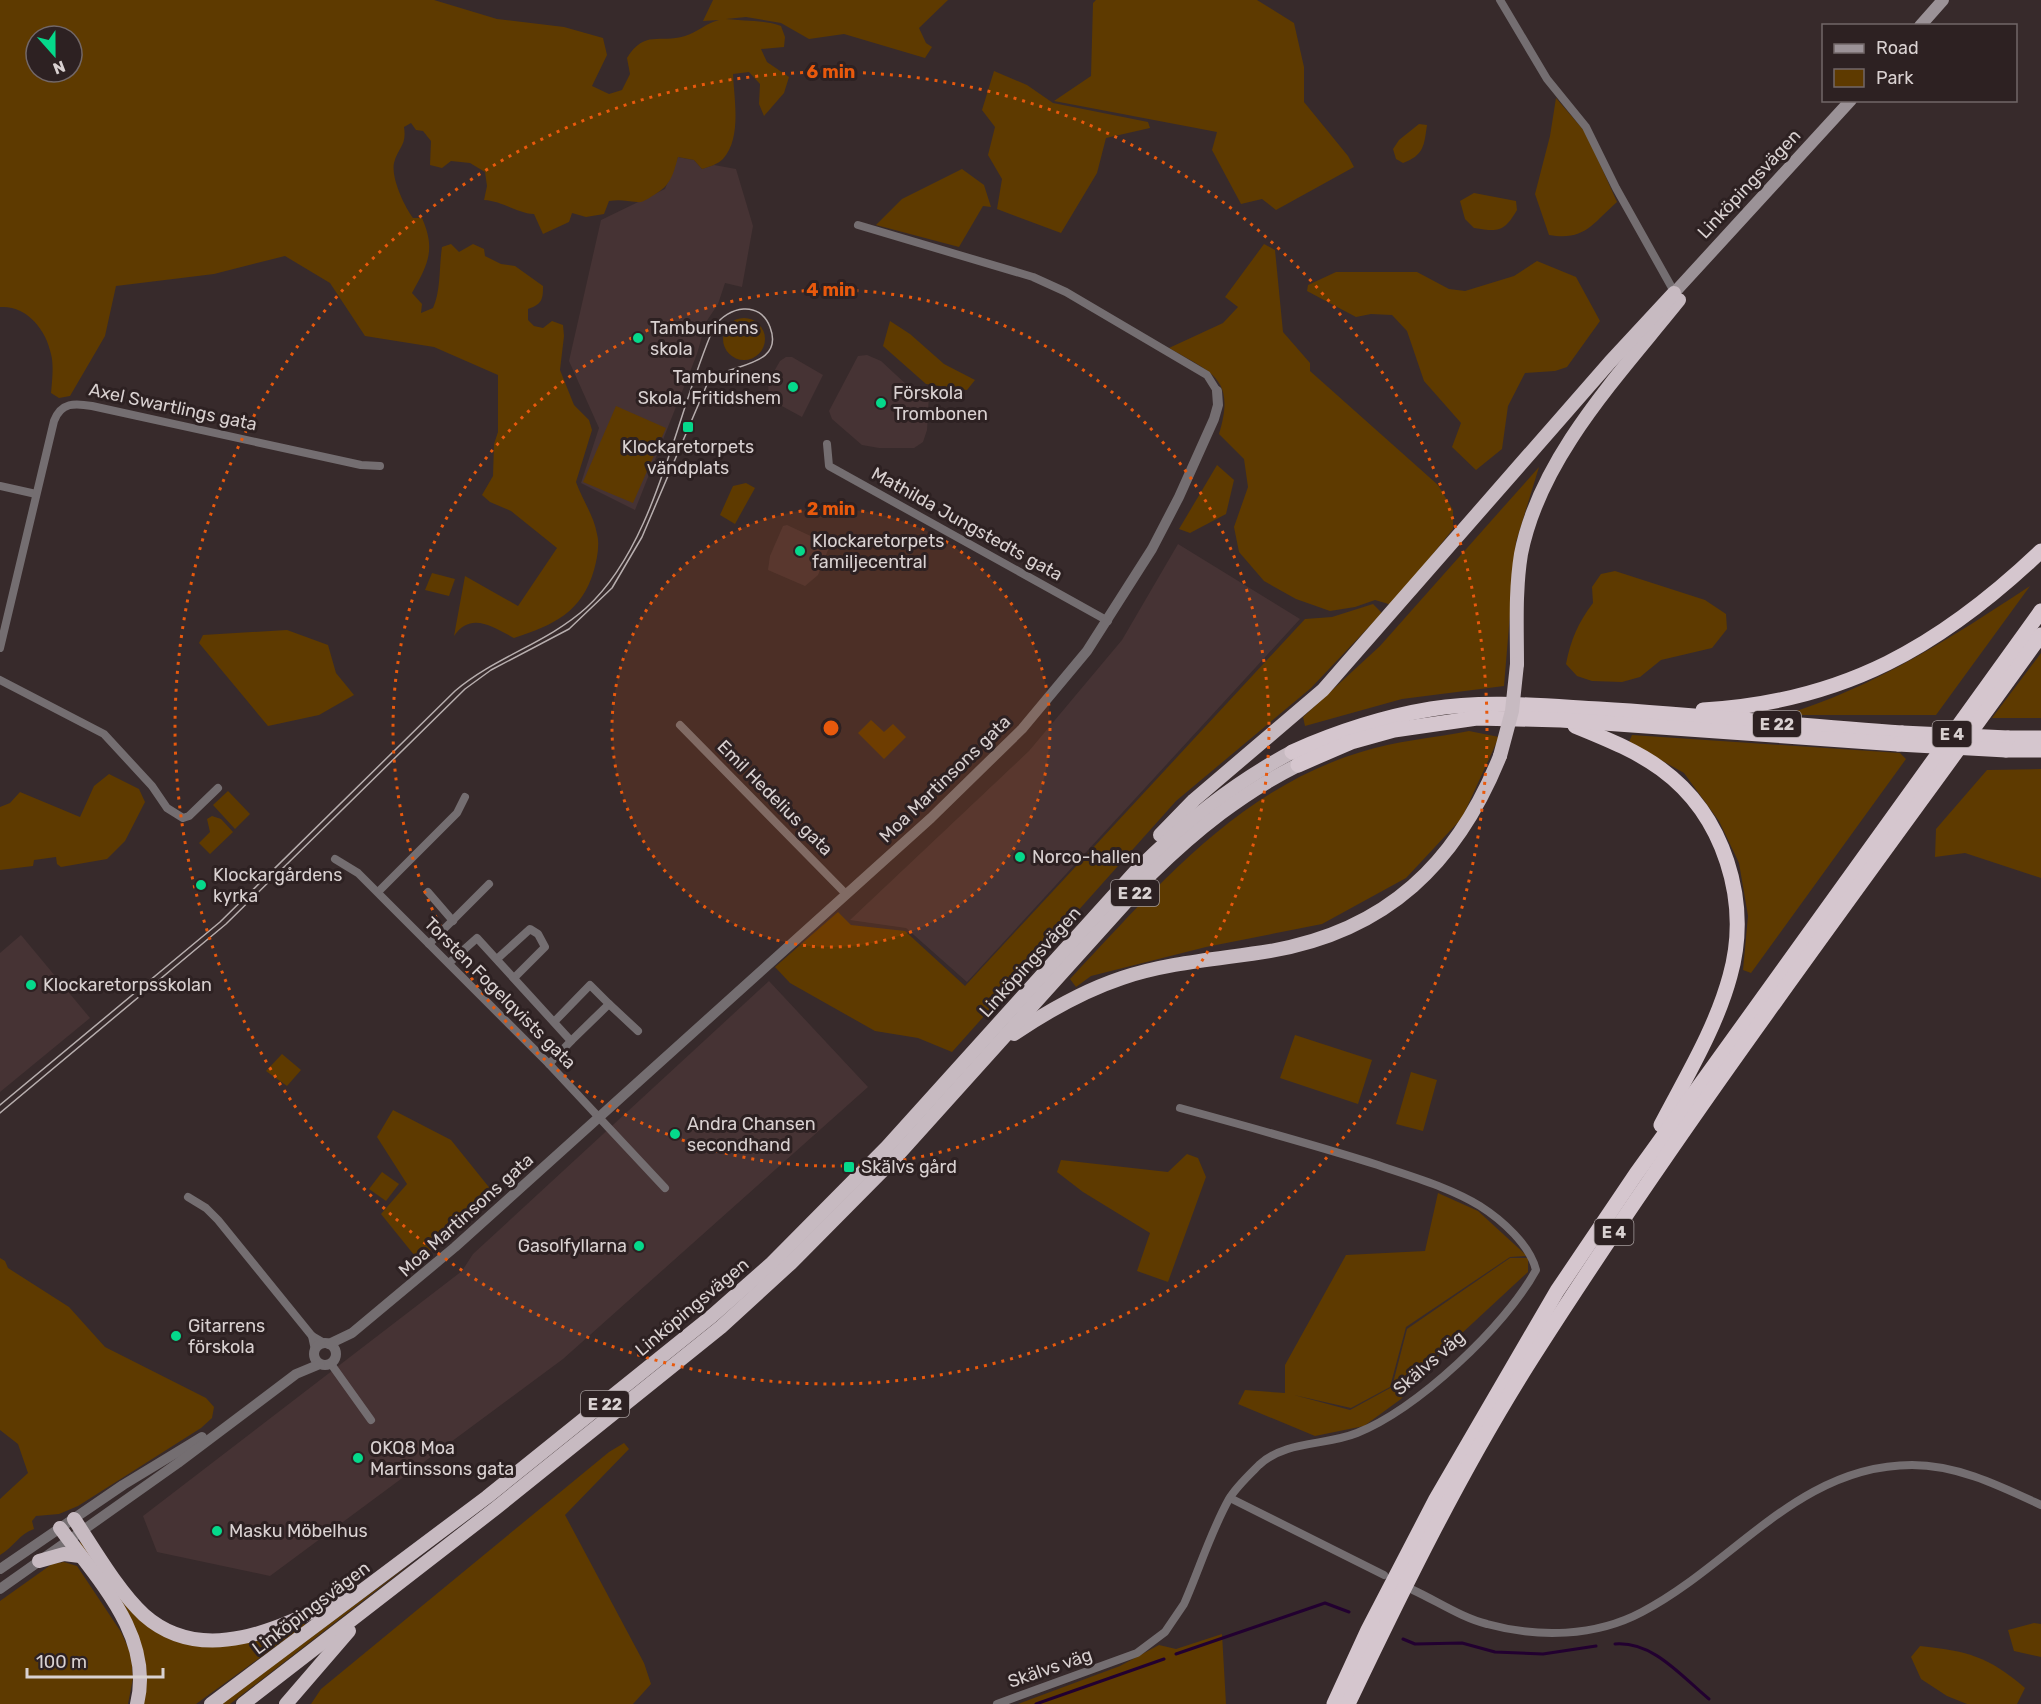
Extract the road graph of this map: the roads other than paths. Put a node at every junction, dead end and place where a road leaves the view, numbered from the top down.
1 (1500, 0) edge
2 (1943, 0) edge
3 (1922, 24) edge
4 (1849, 102) edge
5 (858, 225) dead end
6 (1677, 296) junction
7 (1217, 391) joint
8 (827, 444) dead end
9 (380, 466) dead end
10 (0, 486) edge
11 (36, 494) junction
12 (2041, 551) edge
13 (2041, 611) edge
14 (1108, 621) junction
15 (2041, 635) edge
16 (0, 648) edge
17 (0, 680) edge
18 (1652, 712) junction
19 (1562, 720) junction
20 (680, 725) dead end
21 (1900, 738) junction
22 (2041, 738) edge
23 (2007, 744) junction
24 (2041, 750) edge
25 (1295, 758) junction
26 (218, 788) dead end
27 (465, 797) dead end
28 (335, 859) dead end
29 (1135, 872) junction
30 (489, 884) dead end
31 (378, 892) junction
32 (428, 892) dead end
33 (846, 894) junction
34 (453, 921) junction
35 (429, 944) junction
36 (497, 959) junction
37 (449, 963) junction
38 (514, 978) junction
39 (609, 1004) junction
40 (554, 1022) junction
41 (638, 1031) dead end
42 (571, 1041) junction
43 (995, 1047) junction
44 (549, 1064) junction
45 (1180, 1108) dead end
46 (598, 1118) junction
47 (1636, 1174) junction
48 (665, 1188) dead end
49 (188, 1197) dead end
50 (324, 1354) junction
51 (241, 1413) junction
52 (371, 1420) dead end
53 (1230, 1498) junction
54 (2041, 1504) edge
55 (74, 1518) junction
56 (60, 1528) junction
57 (82, 1531) junction
58 (69, 1540) junction
59 (80, 1556) junction
60 (39, 1561) junction
61 (0, 1569) edge
62 (1384, 1575) dead end
63 (382, 1577) junction
64 (0, 1589) edge
65 (1413, 1590) dead end
66 (371, 1606) junction
67 (137, 1704) edge
68 (211, 1704) edge
69 (243, 1704) edge
70 (286, 1704) edge
71 (997, 1704) edge
72 (1334, 1704) edge
73 (1348, 1704) edge

1 - 6 street
2 - 3 main road
4 - 6 main road, Linköpingsvägen
5 - 7 street
6 - 29 highway
6 - 43 highway, bridge
7 - 14 street, Moa Martinsons gata
8 - 14 street, Mathilda Jungstedts gata
9 - 11 street, Axel Swartlings gata
10 - 11 street
11 - 16 street, Axel Swartlings gata
12 - 18 highway
13 - 47 highway, E 4
14 - 33 street, Moa Martinsons gata
15 - 73 highway, E 4
17 - 26 street
18 - 21 highway, E 22
18 - 25 highway, E 22
19 - 21 highway
19 - 25 highway, E 22
19 - 47 highway
20 - 33 street, Emil Hedelius gata
21 - 23 highway, E 22, bridge
22 - 23 highway
23 - 24 highway
25 - 29 highway, E 22
25 - 43 highway, E 22
27 - 31 street
28 - 31 street, Torsten Fogelqvists gata
29 - 63 highway, Linköpingsvägen / E 22
30 - 34 street
31 - 35 street, Torsten Fogelqvists gata
32 - 34 street
33 - 46 street, Moa Martinsons gata
34 - 35 street
35 - 37 street, Torsten Fogelqvists gata
36 - 37 street
36 - 38 street
36 - 38 street
37 - 44 street, Torsten Fogelqvists gata
38 - 40 street
39 - 40 street
39 - 41 street
39 - 42 street
40 - 42 street
42 - 44 street
43 - 66 highway, Linköpingsvägen / E 22
44 - 46 street, Torsten Fogelqvists gata
45 - 53 street, Skälvs väg
46 - 48 street
46 - 50 street, Moa Martinsons gata
47 - 72 highway, E 4
49 - 50 street
50 - 51 street
50 - 52 street
51 - 55 street
51 - 57 street
53 - 62 street
53 - 71 street, Skälvs väg
54 - 65 street
55 - 56 street
55 - 57 highway
56 - 58 highway
56 - 61 street
57 - 58 street
57 - 63 highway
58 - 59 highway
58 - 60 street
59 - 60 highway
59 - 67 highway
60 - 64 street
63 - 68 highway, Linköpingsvägen / E 22
66 - 69 highway, Linköpingsvägen / E 22
66 - 70 highway

